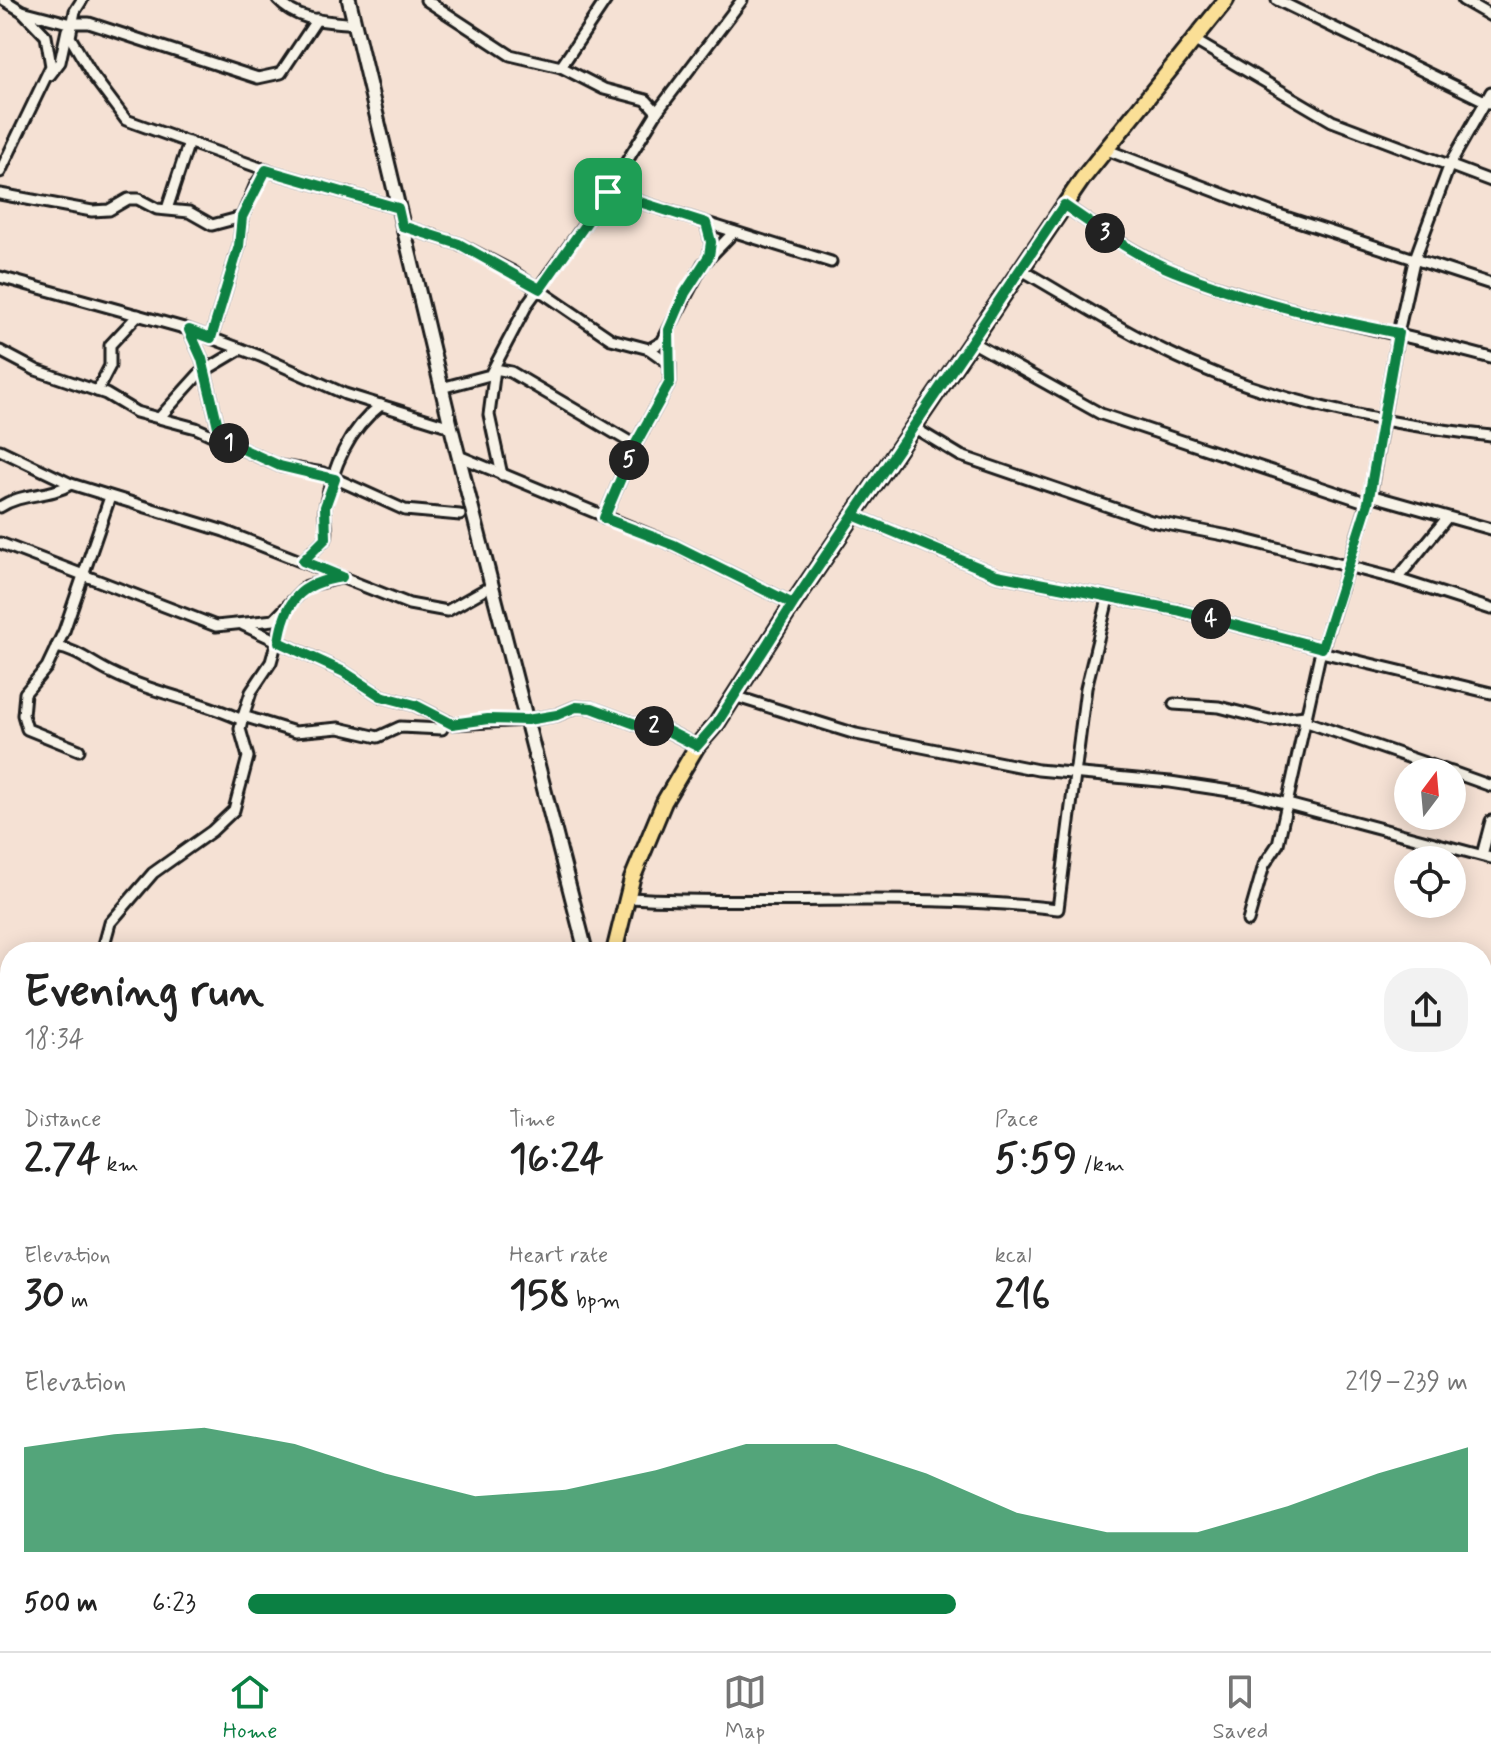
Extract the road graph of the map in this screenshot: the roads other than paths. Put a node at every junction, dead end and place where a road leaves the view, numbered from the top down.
1 (4, 0) edge
2 (82, 0) edge
3 (278, 0) edge
4 (349, 0) edge
5 (426, 0) edge
6 (606, 0) edge
7 (742, 0) edge
8 (1226, 0) edge
9 (1277, 0) edge
10 (1463, 0) edge
11 (22, 11) junction
12 (1491, 16) edge
13 (317, 19) junction
14 (70, 23) junction
15 (355, 24) junction
16 (1192, 39) junction
17 (561, 67) junction
18 (49, 77) junction
19 (1491, 92) edge
20 (1488, 103) edge
21 (657, 112) junction
22 (189, 142) junction
23 (1107, 150) junction
24 (1450, 164) junction
25 (266, 170) junction
26 (0, 172) edge
27 (1491, 181) edge
28 (608, 192) junction
29 (0, 194) edge
30 (1064, 205) junction
31 (398, 208) junction
32 (167, 209) junction
33 (242, 217) junction
34 (706, 223) junction
35 (402, 226) junction
36 (734, 232) junction
37 (709, 256) junction
38 (1414, 261) junction
39 (831, 262) dead end
40 (1020, 269) junction
41 (0, 277) edge
42 (1491, 284) edge
43 (540, 289) junction
44 (138, 315) junction
45 (189, 330) junction
46 (669, 330) junction
47 (1398, 333) junction
48 (211, 338) junction
49 (970, 341) junction
50 (241, 349) junction
51 (649, 349) junction
52 (0, 351) edge
53 (1491, 358) edge
54 (670, 364) junction
55 (495, 369) junction
56 (204, 370) junction
57 (441, 388) junction
58 (97, 391) junction
59 (381, 405) junction
60 (161, 416) junction
61 (1382, 420) junction
62 (451, 427) junction
63 (913, 427) junction
64 (1491, 436) edge
65 (221, 439) junction
66 (635, 445) junction
67 (0, 450) edge
68 (461, 457) junction
69 (502, 475) junction
70 (335, 479) junction
71 (71, 484) junction
72 (110, 497) junction
73 (1369, 499) junction
74 (0, 507) edge
75 (460, 515) dead end
76 (853, 515) junction
77 (604, 518) junction
78 (1446, 519) junction
79 (1491, 529) edge
80 (0, 543) edge
81 (303, 561) junction
82 (1349, 567) junction
83 (83, 576) junction
84 (342, 577) junction
85 (1397, 579) junction
86 (484, 590) dead end
87 (1108, 599) junction
88 (793, 604) junction
89 (1491, 609) edge
90 (285, 612) junction
91 (243, 625) junction
92 (279, 642) junction
93 (56, 647) junction
94 (1322, 650) junction
95 (1491, 693) edge
96 (734, 696) junction
97 (1174, 704) dead end
98 (242, 718) junction
99 (1304, 719) junction
100 (527, 720) junction
101 (442, 729) dead end
102 (697, 746) junction
103 (79, 750) dead end
104 (1413, 758) edge
105 (1076, 773) junction
106 (1466, 777) edge
107 (1491, 786) edge
108 (1287, 803) junction
109 (1491, 821) edge
110 (1486, 856) edge
111 (628, 898) junction
112 (1248, 921) dead end
113 (105, 942) edge
114 (583, 942) edge
115 (617, 942) edge

1 - 11 street
2 - 14 street
3 - 13 street
4 - 15 main road
5 - 17 street
6 - 17 street
7 - 21 street
8 - 16 main road
9 - 20 street
10 - 12 street
11 - 14 street
11 - 18 street
13 - 14 street
13 - 15 street
14 - 18 street
14 - 22 street
15 - 31 main road
16 - 23 main road
16 - 24 street
17 - 21 street
18 - 26 street
19 - 20 street
20 - 24 street
21 - 28 street
22 - 25 street
22 - 32 street
23 - 30 main road
23 - 38 street
24 - 27 street
24 - 38 street
25 - 31 street
25 - 33 street
28 - 34 street
28 - 43 street
29 - 32 street
30 - 40 main road
30 - 47 street
31 - 35 main road
32 - 33 street
33 - 48 street
34 - 36 street
34 - 37 street
35 - 43 street
35 - 57 main road
36 - 37 street
36 - 39 street
37 - 46 street
38 - 42 street
38 - 47 street
40 - 49 main road
40 - 61 street
41 - 44 street
43 - 51 street
43 - 55 street
44 - 45 street
44 - 58 street
45 - 48 street
45 - 56 street
46 - 51 street
46 - 54 street
47 - 53 street
47 - 61 street
48 - 50 street
49 - 63 main road
49 - 73 street
50 - 56 street
50 - 59 street
51 - 54 street
52 - 58 street
54 - 66 street
55 - 57 street
55 - 66 street
55 - 69 street
56 - 60 street
56 - 65 street
57 - 62 main road
58 - 60 street
59 - 62 street
59 - 70 street
60 - 65 street
61 - 64 street
61 - 73 street
62 - 68 main road
63 - 76 main road
63 - 82 street
65 - 70 street
66 - 77 street
67 - 71 street
68 - 69 street
68 - 100 main road
69 - 77 street
70 - 75 street
70 - 81 street
71 - 72 street
71 - 74 street
72 - 81 street
72 - 83 street
73 - 78 street
73 - 82 street
76 - 87 street
76 - 88 main road
77 - 88 street
78 - 79 street
78 - 85 street
80 - 83 street
81 - 84 street
82 - 85 street
82 - 94 street
83 - 91 street
83 - 93 street
84 - 86 street
84 - 90 street
85 - 89 street
87 - 94 street
87 - 105 street
88 - 96 main road
90 - 91 street
90 - 92 street
91 - 92 street
92 - 98 street
92 - 100 street
93 - 98 street
93 - 103 street
94 - 95 street
94 - 99 street
96 - 102 main road
96 - 105 street
97 - 99 street
98 - 101 street
98 - 113 street
99 - 104 street
99 - 108 street
100 - 102 street
100 - 114 main road
102 - 111 main road
105 - 108 street
105 - 111 street
106 - 107 street
108 - 110 street
108 - 112 street
109 - 110 street
111 - 115 main road

